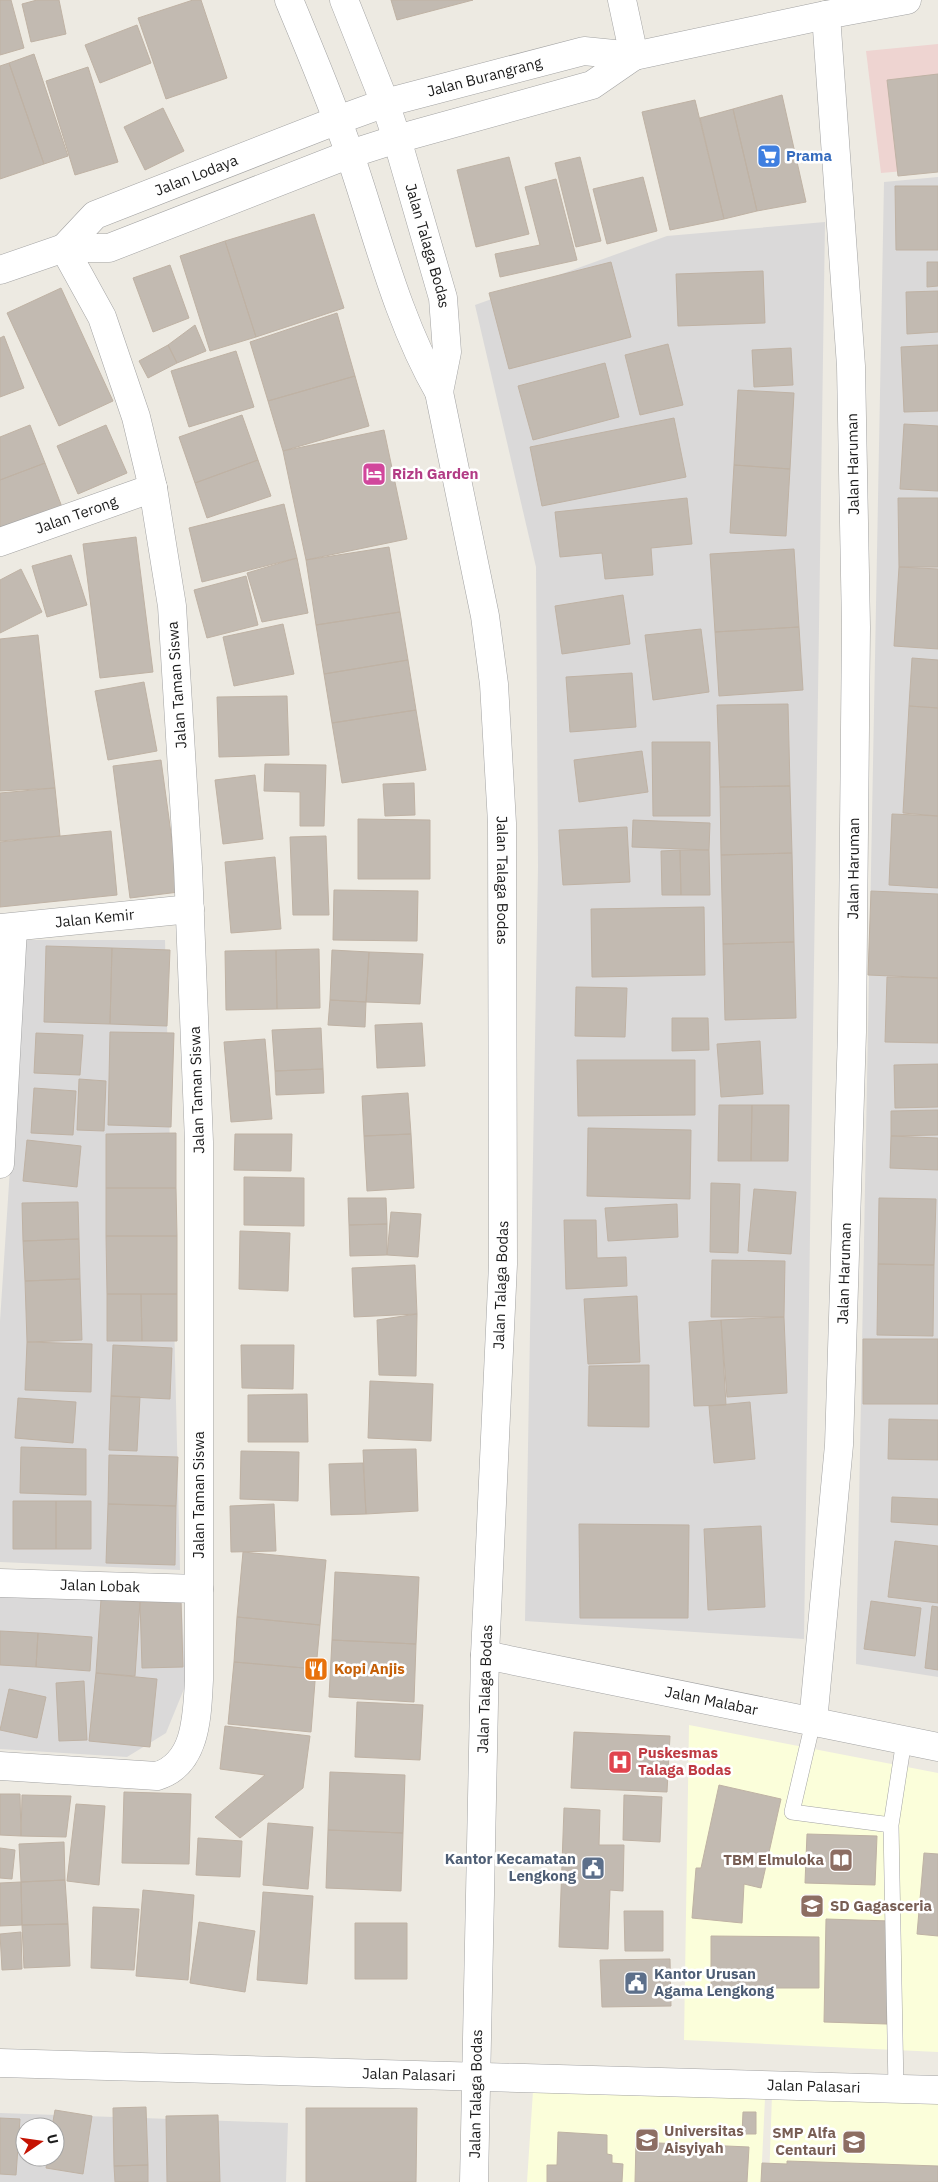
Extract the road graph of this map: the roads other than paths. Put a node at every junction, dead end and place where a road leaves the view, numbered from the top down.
1 (289, 0) edge
2 (344, 0) edge
3 (622, 0) edge
4 (907, 0) edge
5 (826, 15) junction
6 (634, 56) junction
7 (385, 103) junction
8 (338, 120) junction
9 (397, 139) junction
10 (350, 154) junction
11 (64, 248) junction
12 (0, 270) edge
13 (439, 392) junction
14 (153, 488) junction
15 (0, 542) edge
16 (190, 909) junction
17 (6, 928) edge
18 (0, 1164) edge
19 (0, 1583) edge
20 (199, 1589) junction
21 (485, 1655) junction
22 (813, 1722) junction
23 (904, 1740) junction
24 (938, 1747) edge
25 (0, 1766) edge
26 (892, 1825) junction
27 (0, 2063) edge
28 (477, 2076) junction
29 (896, 2089) junction
30 (938, 2090) edge
31 (474, 2182) edge

1 - 8 street, Jalan Talaga Bodas
2 - 7 street, Jalan Talaga Bodas
3 - 6 street
4 - 5 street, Jalan Burangrang
5 - 6 street, Jalan Burangrang
5 - 22 street, Jalan Haruman
6 - 7 street, Jalan Burangrang
6 - 9 street, Jalan Burangrang
7 - 8 street, Jalan Burangrang
7 - 9 street, Jalan Talaga Bodas
8 - 10 street, Jalan Talaga Bodas
8 - 11 street, Jalan Lodaya
9 - 10 street, Jalan Burangrang
9 - 13 street, Jalan Talaga Bodas
10 - 11 street, Jalan Lodaya
10 - 13 street, Jalan Talaga Bodas
11 - 12 street, Jalan Lodaya
11 - 14 street, Jalan Taman Siswa
13 - 21 street, Jalan Talaga Bodas
14 - 15 street, Jalan Terong
14 - 16 street, Jalan Taman Siswa
16 - 17 street, Jalan Kemir
16 - 20 street, Jalan Taman Siswa
17 - 18 street
19 - 20 street, Jalan Lobak
20 - 25 street, Jalan Taman Siswa
21 - 22 street, Jalan Malabar
21 - 28 street, Jalan Talaga Bodas
22 - 23 street, Jalan Malabar
22 - 26 lane
23 - 24 street, Jalan Malabar
23 - 26 lane
26 - 29 lane
27 - 28 street, Jalan Palasari
28 - 29 street, Jalan Palasari
28 - 31 street, Jalan Talaga Bodas
29 - 30 street, Jalan Palasari

